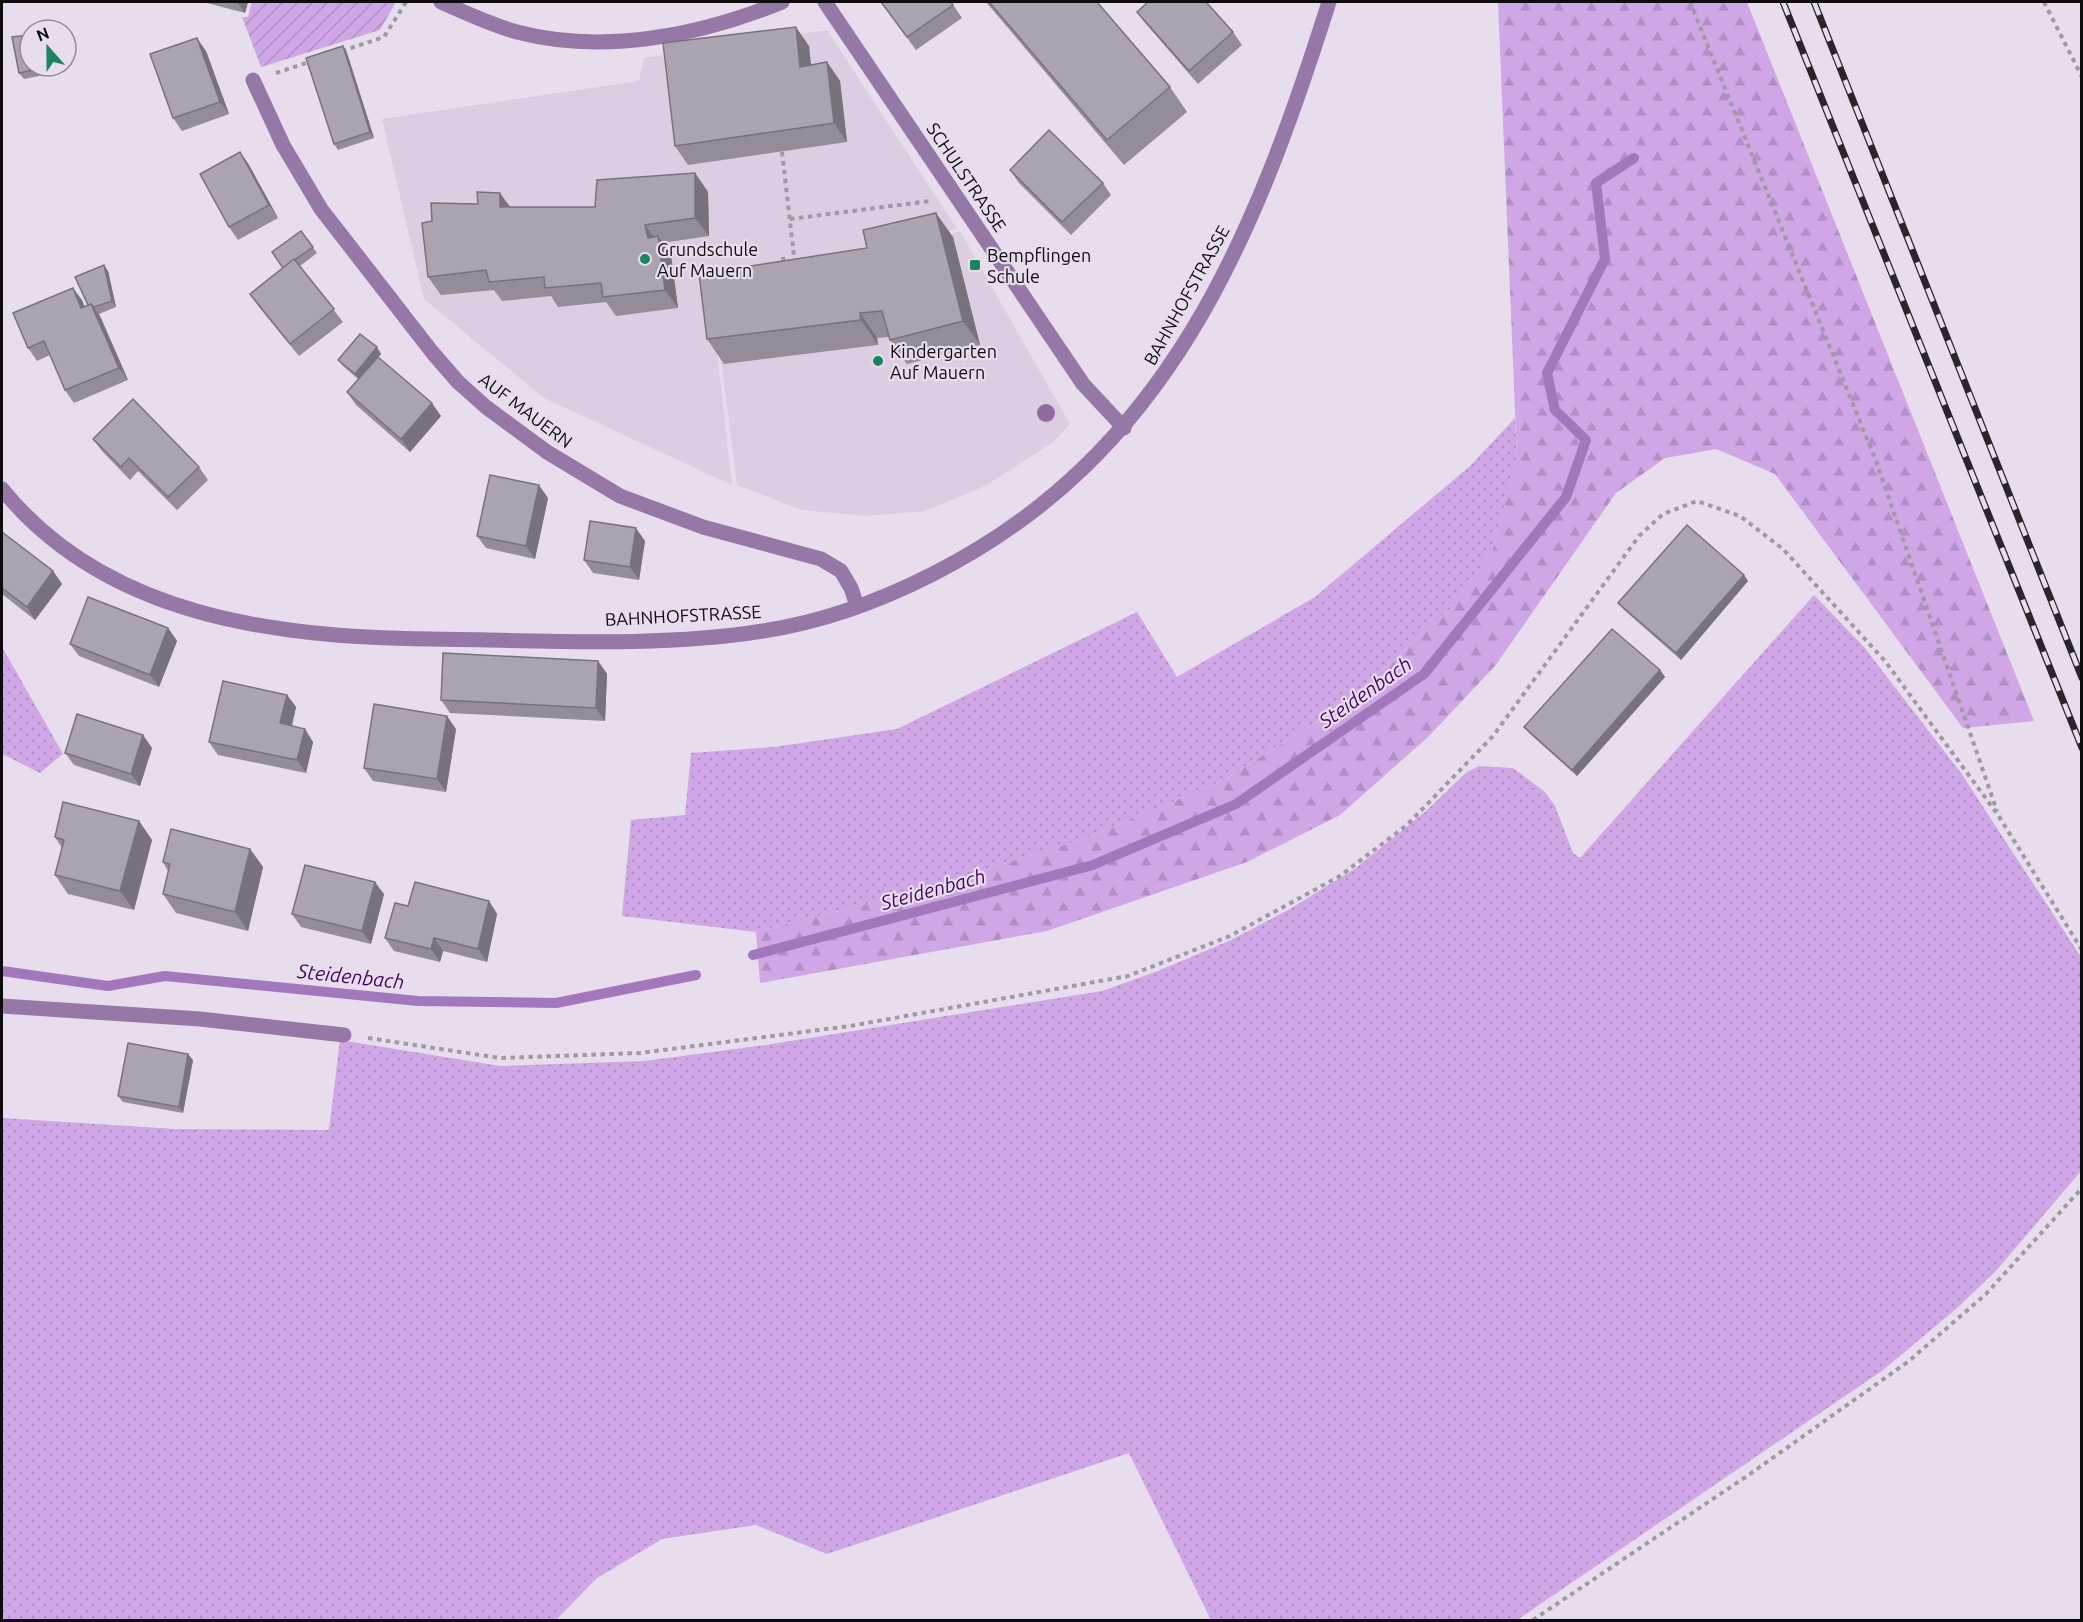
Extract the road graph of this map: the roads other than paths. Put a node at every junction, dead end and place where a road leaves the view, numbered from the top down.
1 (441, 2) edge
2 (782, 2) edge
3 (825, 2) edge
4 (1329, 2) edge
5 (253, 80) road end
6 (1124, 428) junction
7 (2, 489) edge
8 (857, 606) junction
9 (2, 1006) edge
10 (344, 1035) road end

1 - 2 street
3 - 6 street, SCHULSTRASSE
4 - 6 street, BAHNHOFSTRASSE
5 - 8 street, AUF MAUERN
6 - 8 street, BAHNHOFSTRASSE
7 - 8 street, BAHNHOFSTRASSE
9 - 10 street

